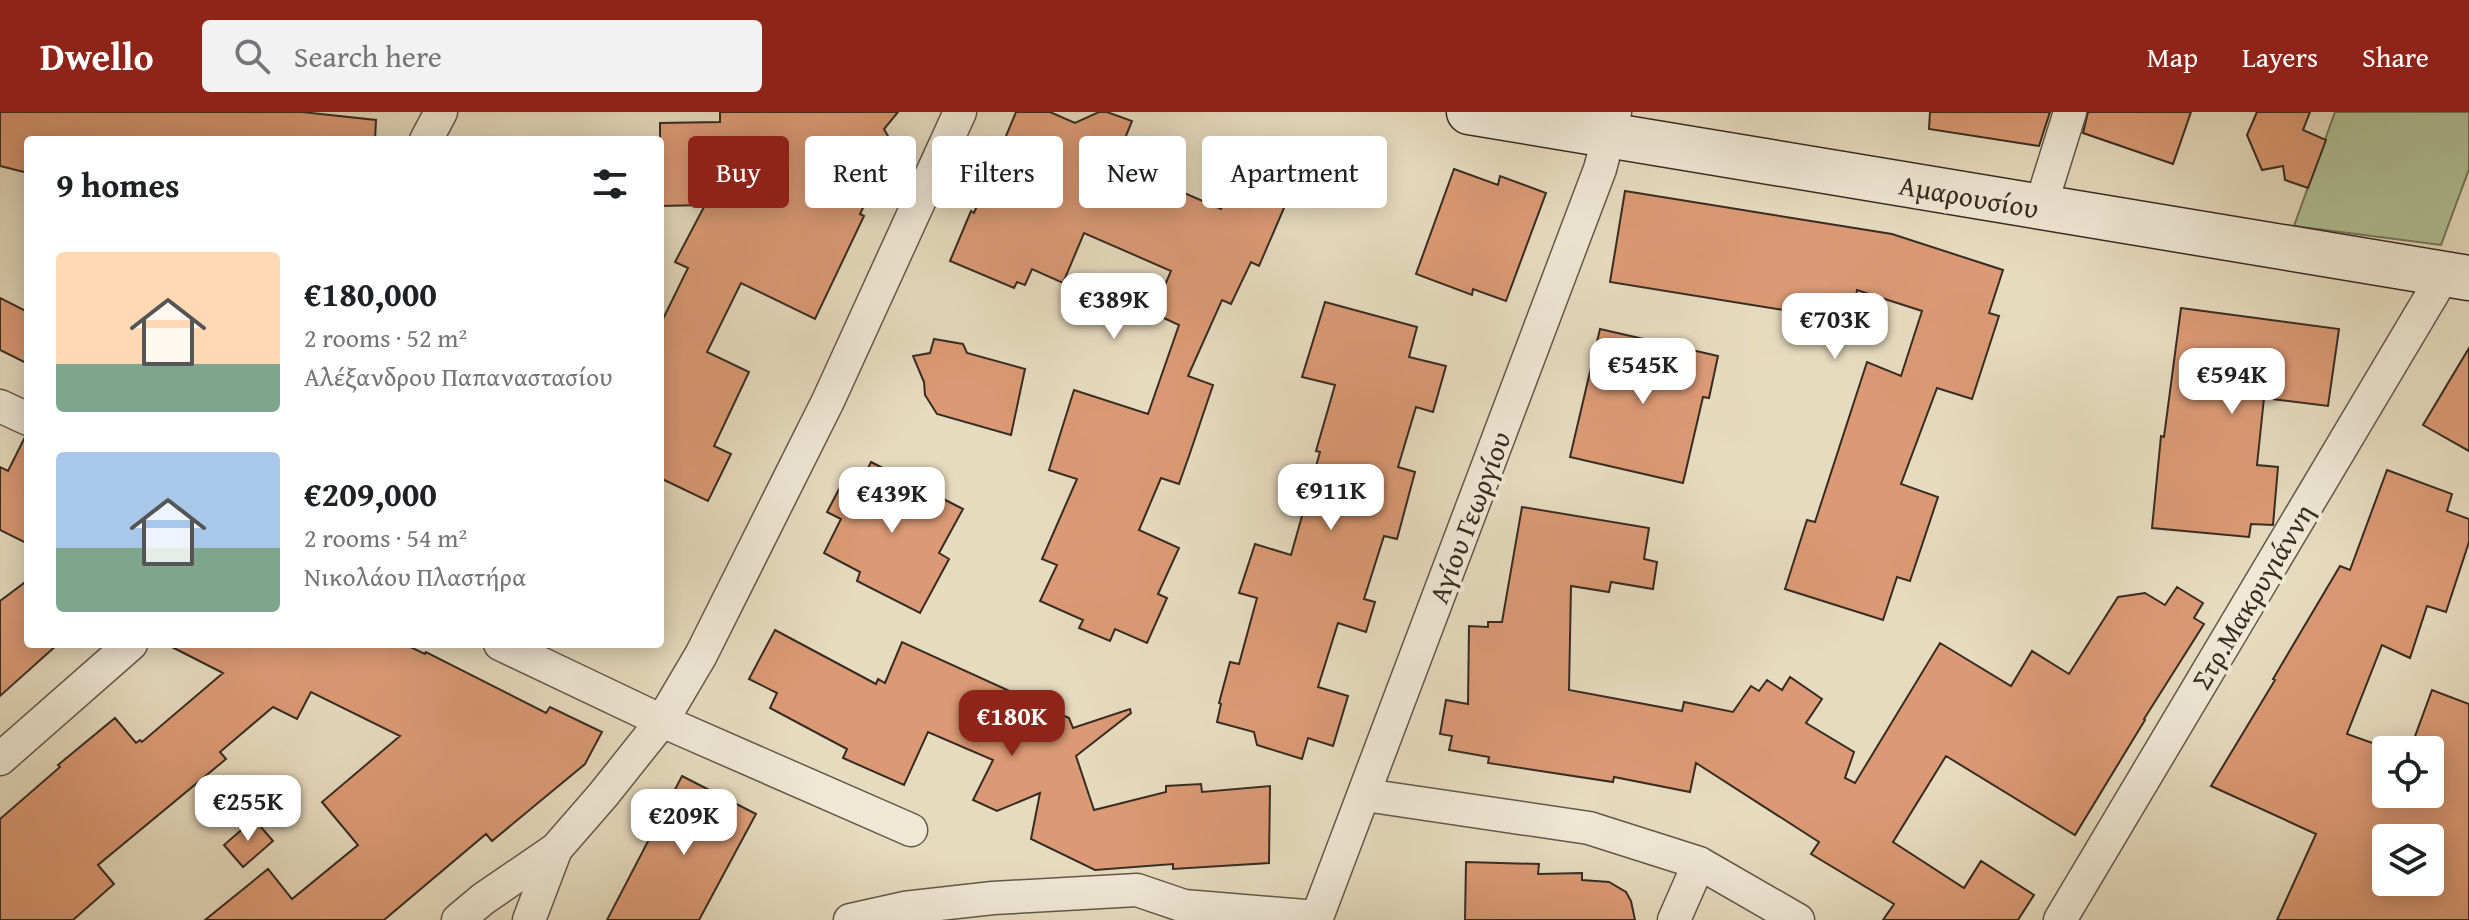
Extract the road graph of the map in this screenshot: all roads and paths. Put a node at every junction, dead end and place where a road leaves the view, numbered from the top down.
1 (960, 112) edge
2 (1469, 112) edge
3 (2070, 112) edge
4 (1612, 123) edge
5 (2040, 208) junction
6 (2457, 275) edge
7 (0, 406) edge
8 (24, 417) edge
9 (126, 648) edge
10 (508, 648) edge
11 (662, 721) junction
12 (0, 759) edge
13 (1365, 795) junction
14 (911, 830) dead end
15 (556, 849) junction
16 (1699, 863) junction
17 (1317, 918) edge
18 (458, 920) edge
19 (529, 920) edge
20 (850, 920) edge
21 (1674, 920) edge
22 (1798, 920) edge
23 (2060, 920) edge

1 - 11 street
2 - 4 main road, Αμαρουσίου
3 - 5 street
4 - 5 main road, Αμαρουσίου
4 - 13 street, Αγίου Γεωργίου
5 - 6 main road, Αμαρουσίου
6 - 23 street, Στρ.Μακρυγιάννη
7 - 8 street
9 - 12 street
10 - 11 street
11 - 14 street
11 - 15 street
13 - 16 street
13 - 17 street, Αγίου Γεωργίου
15 - 18 street
15 - 19 street
16 - 21 street
16 - 22 street
17 - 20 street

